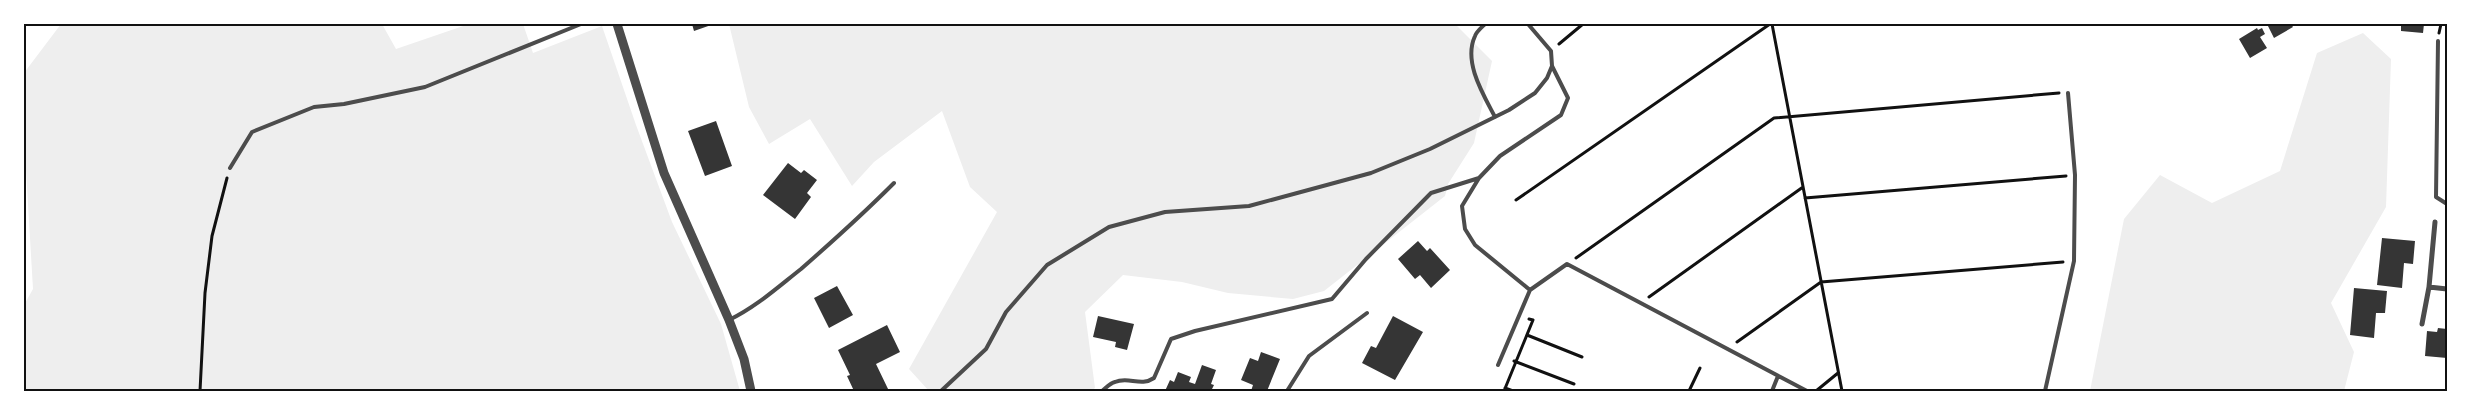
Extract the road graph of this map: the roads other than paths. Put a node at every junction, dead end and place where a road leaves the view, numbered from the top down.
1 (581, 24) edge
2 (617, 24) edge
3 (1485, 24) edge
4 (1528, 24) edge
5 (2438, 41) dead end
6 (1552, 66) junction
7 (2068, 92) road end
8 (1495, 117) junction
9 (230, 168) road end
10 (1479, 178) junction
11 (894, 183) dead end
12 (2447, 204) edge
13 (2435, 222) dead end
14 (2429, 287) junction
15 (2447, 289) edge
16 (1530, 290) junction
17 (1367, 313) dead end
18 (729, 320) junction
19 (2422, 324) dead end
20 (1498, 365) dead end
21 (1778, 376) junction
22 (751, 391) edge
23 (941, 391) edge
24 (1102, 391) edge
25 (1287, 391) edge
26 (1772, 391) edge
27 (1807, 391) edge
28 (2045, 391) edge

1 - 9 lane
2 - 18 street
3 - 8 lane
4 - 6 lane
5 - 12 lane
6 - 8 lane
6 - 10 lane
7 - 28 lane
8 - 23 lane
10 - 16 lane
10 - 24 lane
11 - 18 lane
13 - 14 street
14 - 15 street
14 - 19 street
16 - 20 lane
16 - 21 lane
17 - 25 lane
18 - 22 street
21 - 26 lane
21 - 27 lane

